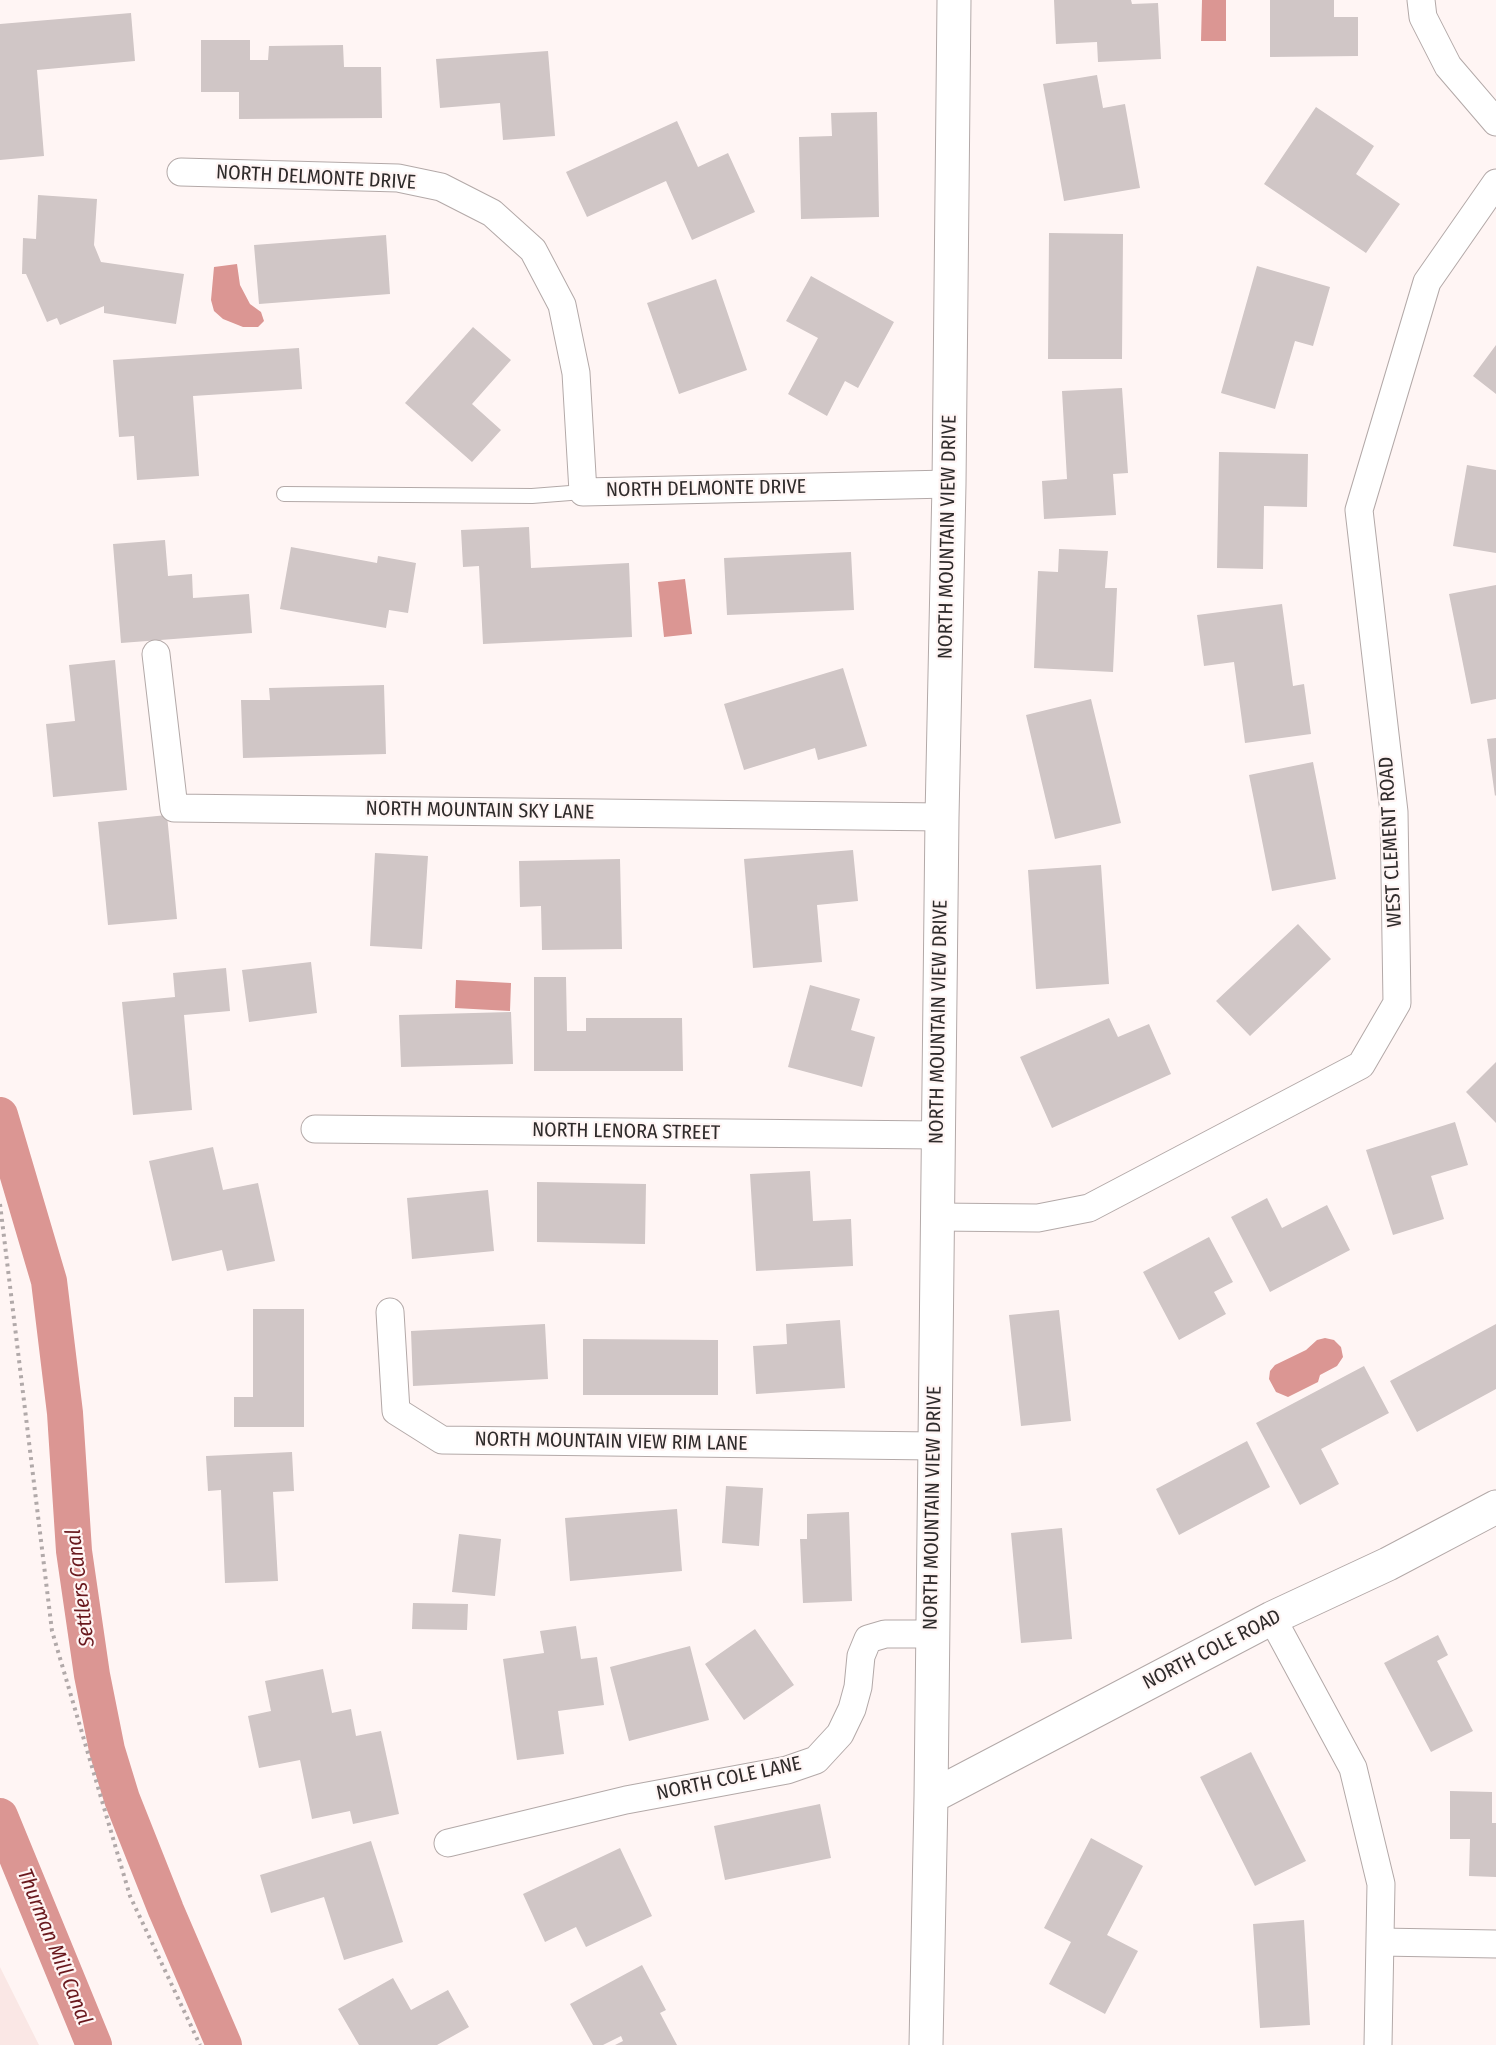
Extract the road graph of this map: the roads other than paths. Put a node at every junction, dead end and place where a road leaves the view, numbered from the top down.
1 (954, 0) edge
2 (1421, 0) edge
3 (1496, 122) edge
4 (181, 172) dead end
5 (1496, 183) edge
6 (949, 484) junction
7 (583, 492) junction
8 (284, 494) dead end
9 (156, 654) dead end
10 (942, 817) junction
11 (315, 1129) dead end
12 (937, 1135) junction
13 (937, 1217) junction
14 (390, 1312) dead end
15 (934, 1446) junction
16 (1496, 1507) edge
17 (1272, 1618) junction
18 (932, 1634) junction
19 (931, 1797) junction
20 (448, 1843) dead end
21 (1380, 1942) junction
22 (1496, 1944) edge
23 (926, 2045) edge
24 (1378, 2045) edge

1 - 6 street, NORTH MOUNTAIN VIEW DRIVE
2 - 3 street
4 - 7 street, NORTH DELMONTE DRIVE
5 - 13 street, WEST CLEMENT ROAD
6 - 7 street, NORTH DELMONTE DRIVE
6 - 10 street, NORTH MOUNTAIN VIEW DRIVE
7 - 8 lane
9 - 10 street, NORTH MOUNTAIN SKY LANE
10 - 12 street, NORTH MOUNTAIN VIEW DRIVE
11 - 12 street, NORTH LENORA STREET
12 - 13 street, NORTH MOUNTAIN VIEW DRIVE
13 - 15 street, NORTH MOUNTAIN VIEW DRIVE
14 - 15 street, NORTH MOUNTAIN VIEW RIM LANE
15 - 18 street, NORTH MOUNTAIN VIEW DRIVE
16 - 17 street, NORTH COLE ROAD
17 - 19 street, NORTH COLE ROAD
17 - 21 street
18 - 19 street, NORTH MOUNTAIN VIEW DRIVE
18 - 20 street, NORTH COLE LANE
19 - 23 street, NORTH MOUNTAIN VIEW DRIVE
21 - 22 street
21 - 24 street

